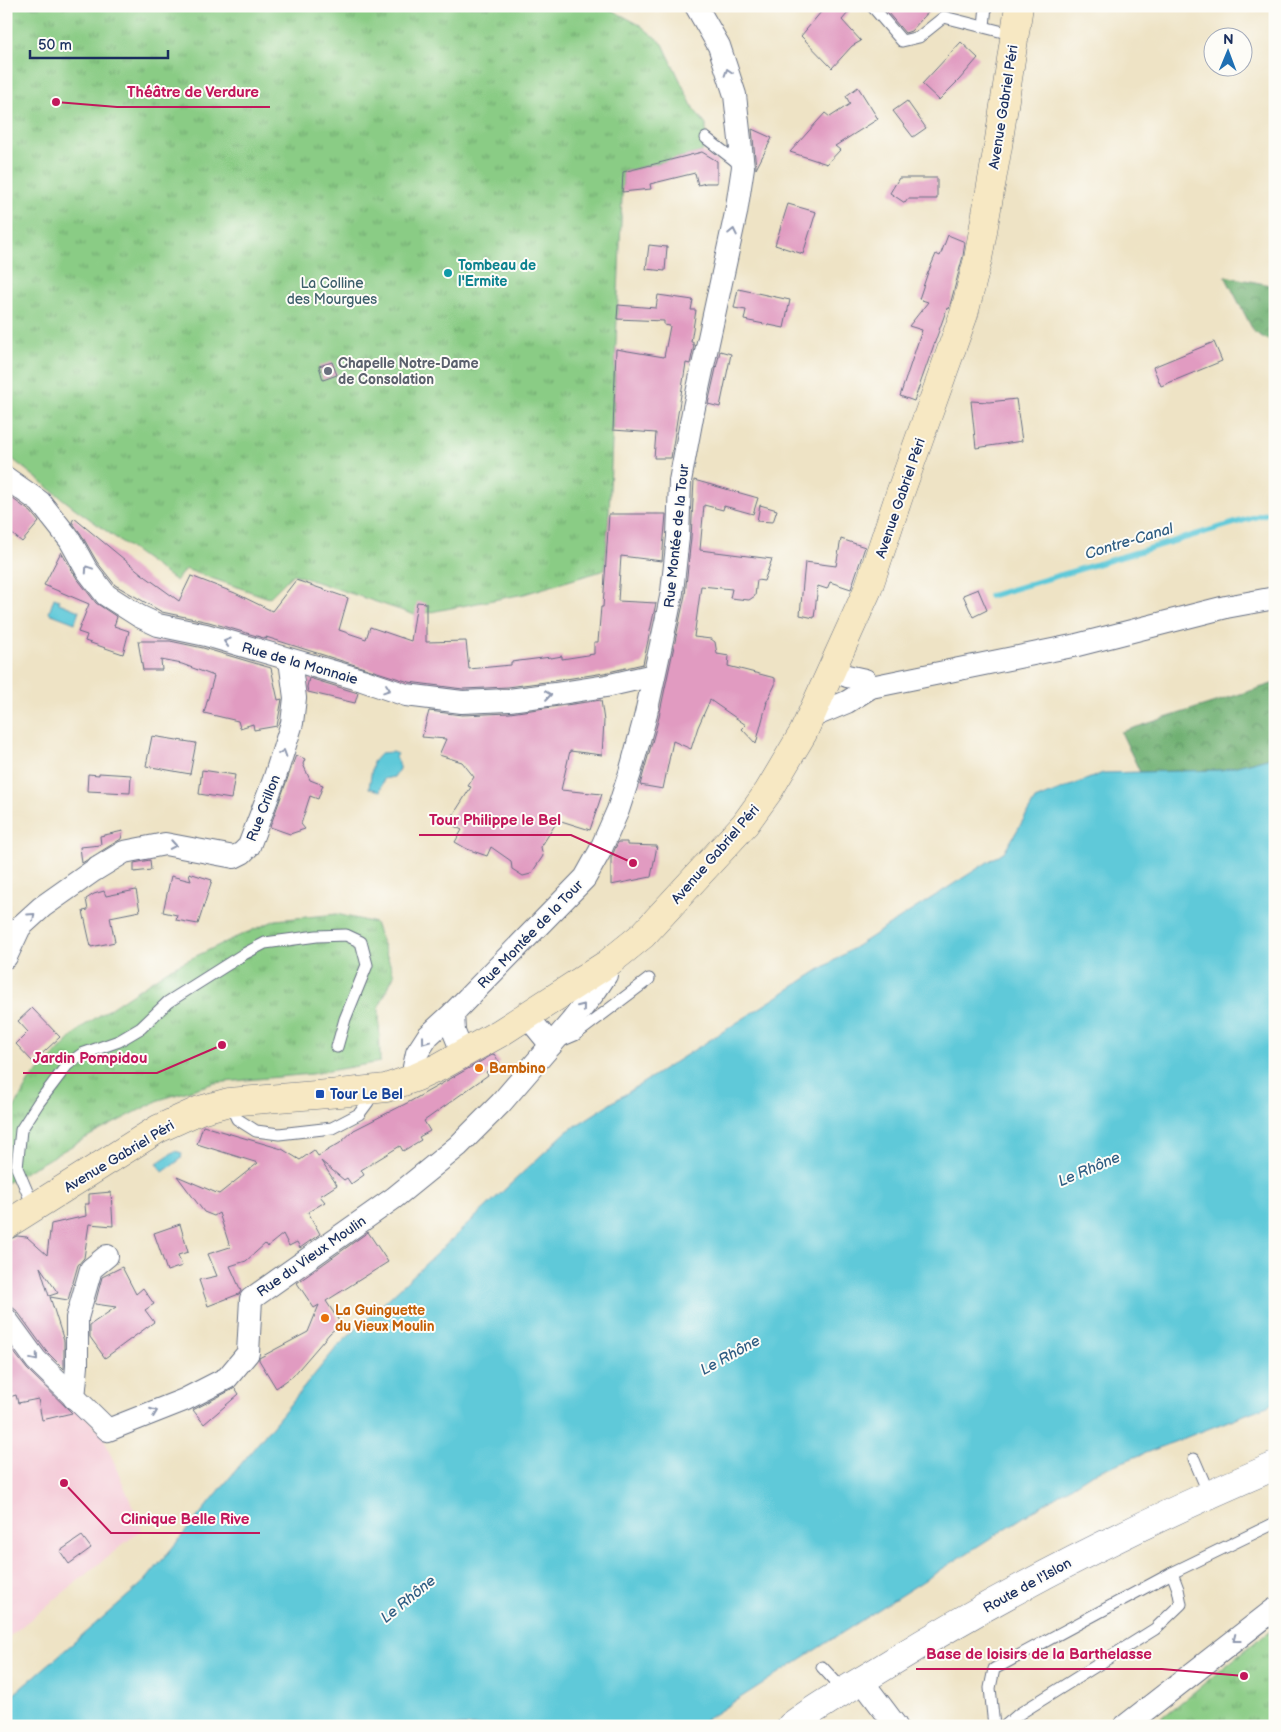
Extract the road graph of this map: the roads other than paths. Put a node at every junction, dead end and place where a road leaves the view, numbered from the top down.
1 (696, 6) edge
2 (872, 6) edge
3 (986, 6) edge
4 (1019, 6) edge
5 (984, 26) junction
6 (1015, 35) junction
7 (706, 138) dead end
8 (743, 167) junction
9 (6, 478) edge
10 (1275, 598) edge
11 (290, 660) junction
12 (833, 670) junction
13 (654, 675) junction
14 (871, 687) junction
15 (811, 717) junction
16 (6, 957) edge
17 (607, 964) junction
18 (649, 979) dead end
19 (453, 1013) junction
20 (527, 1016) junction
21 (551, 1044) junction
22 (336, 1047) dead end
23 (462, 1054) junction
24 (417, 1077) junction
25 (369, 1090) junction
26 (229, 1102) junction
27 (15, 1215) edge
28 (107, 1256) dead end
29 (6, 1319) edge
30 (74, 1398) junction
31 (1194, 1459) dead end
32 (1275, 1466) edge
33 (1209, 1494) junction
34 (1275, 1523) edge
35 (1172, 1573) junction
36 (1275, 1609) edge
37 (822, 1667) dead end
38 (853, 1686) junction
39 (791, 1726) edge
40 (896, 1726) edge
41 (994, 1726) edge
42 (1005, 1726) edge
43 (1125, 1726) edge

8 -> 1 street, Rue Montée de la Tour
2 - 5 lane
3 - 5 lane
4 - 6 main road, Avenue Gabriel Péri
5 - 6 lane
6 - 12 main road, Avenue Gabriel Péri
7 - 8 lane
13 -> 8 street, Rue Montée de la Tour
11 -> 9 street, Rue de la Monnaie
10 - 14 street
11 -> 13 street, Rue de la Monnaie
16 -> 11 street, Rue Crillon
12 - 14 street
12 - 15 main road, Avenue Gabriel Péri
13 - 19 street, Rue Montée de la Tour
14 - 15 street
15 - 17 main road, Avenue Gabriel Péri
17 - 20 main road, Avenue Gabriel Péri
21 -> 17 street, Rue du Vieux Moulin
18 - 21 lane
19 - 23 street
19 -> 24 street, Rue Montée de la Tour
20 - 21 street
20 - 23 main road, Avenue Gabriel Péri
30 -> 21 street, Rue du Vieux Moulin
22 - 27 lane
23 - 24 main road, Avenue Gabriel Péri
24 - 25 main road, Avenue Gabriel Péri
25 - 26 main road, Avenue Gabriel Péri
25 - 26 lane
26 - 27 main road, Avenue Gabriel Péri
28 - 30 street
29 -> 30 street, Rue du Vieux Moulin
31 - 33 lane
32 - 33 street, Route de l'Islon
33 - 38 street, Route de l'Islon
34 - 35 lane
35 - 41 lane
35 - 42 lane
36 -> 43 street
37 - 38 lane
38 - 39 street, Route de l'Islon
38 - 40 street

